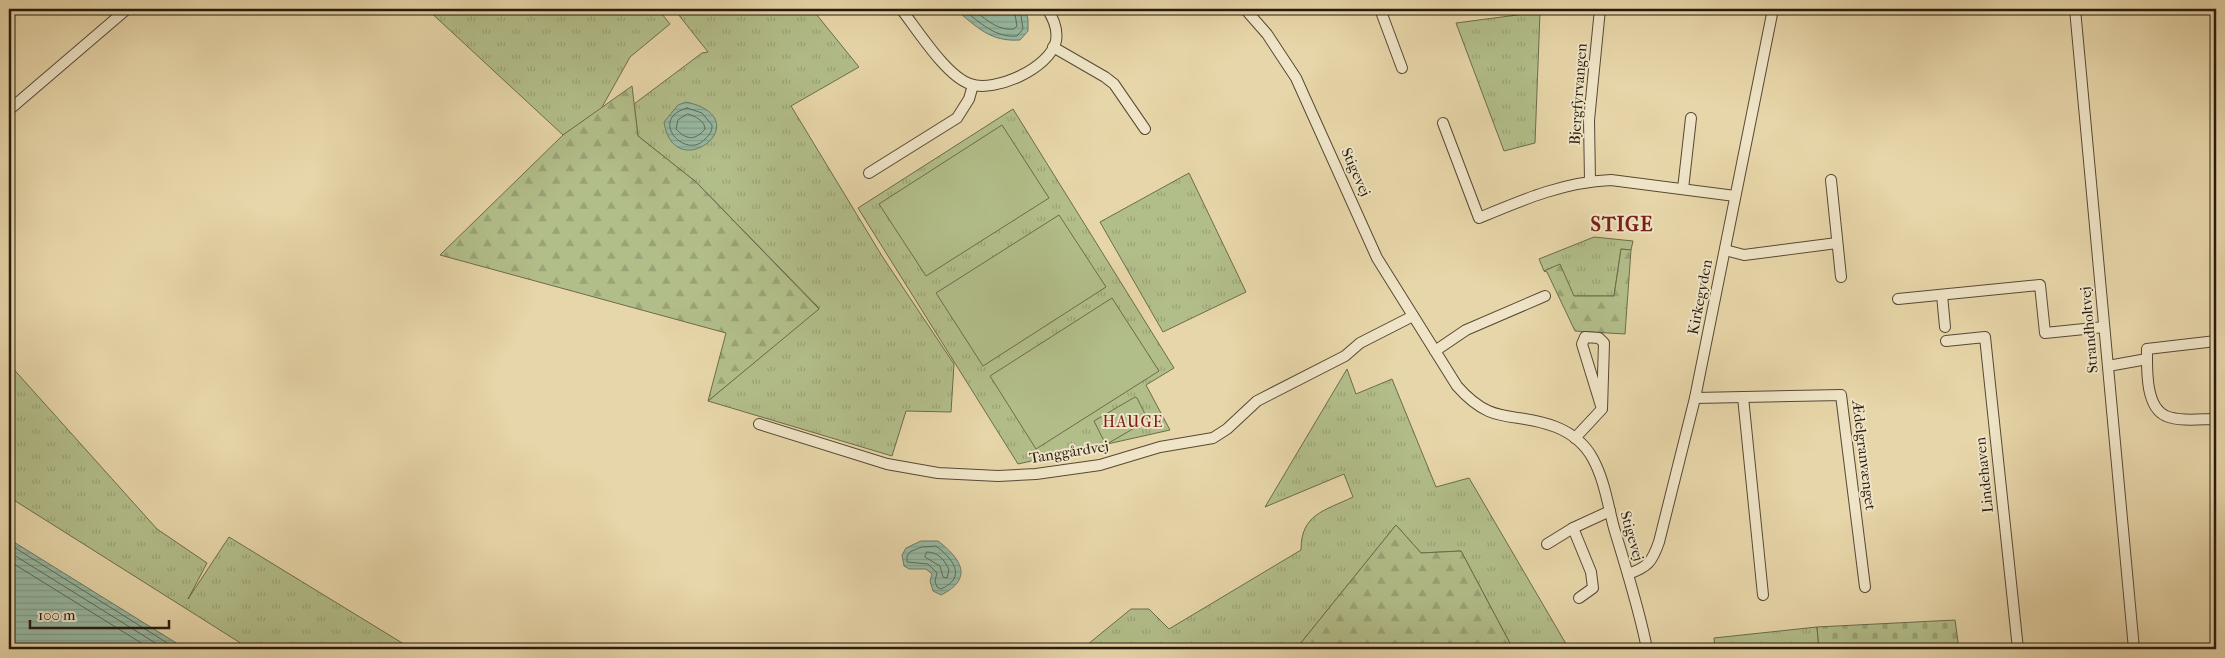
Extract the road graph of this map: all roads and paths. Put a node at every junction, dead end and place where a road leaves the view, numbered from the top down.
1 (127, 9) edge
2 (901, 9) edge
3 (1047, 9) edge
4 (1245, 9) edge
5 (1380, 9) edge
6 (1600, 9) edge
7 (1773, 9) edge
8 (2075, 9) edge
9 (1053, 47) junction
10 (1402, 68) dead end
11 (977, 86) junction
12 (9, 110) edge
13 (1691, 118) dead end
14 (1443, 124) dead end
15 (1146, 129) dead end
16 (869, 173) dead end
17 (1831, 180) dead end
18 (1590, 181) junction
19 (1683, 189) junction
20 (1736, 196) junction
21 (1836, 243) junction
22 (1724, 250) junction
23 (1841, 277) dead end
24 (1942, 295) junction
25 (1545, 296) dead end
26 (1898, 299) dead end
27 (1413, 316) junction
28 (1945, 327) dead end
29 (2104, 327) junction
30 (1946, 341) dead end
31 (2216, 341) edge
32 (1435, 351) junction
33 (2147, 359) junction
34 (2108, 366) junction
35 (1743, 397) junction
36 (1695, 398) junction
37 (1602, 410) junction
38 (2216, 419) edge
39 (759, 424) dead end
40 (1575, 438) junction
41 (1610, 511) junction
42 (1573, 528) junction
43 (1547, 544) dead end
44 (1628, 574) junction
45 (1865, 587) dead end
46 (1762, 595) dead end
47 (1579, 598) dead end
48 (1647, 649) edge
49 (2018, 649) edge
50 (2134, 649) edge

1 - 12 street
2 - 11 street
3 - 9 street
4 - 27 street, Stigevej
5 - 10 street
6 - 18 street, Bjergfyrvangen
7 - 20 street, Kirkegyden
8 - 29 street, Strandholtvej
9 - 11 street
9 - 15 street
11 - 16 street
13 - 19 street
14 - 18 street
17 - 21 street
18 - 19 street
19 - 20 street
20 - 22 street, Kirkegyden
21 - 22 street
21 - 23 street
22 - 36 street, Kirkegyden
24 - 26 street
24 - 28 street
24 - 29 street
25 - 32 street
27 - 32 street, Stigevej
27 - 39 street, Tanggårdvej
29 - 34 street, Strandholtvej
30 - 49 street, Lindehaven
31 - 33 street
32 - 40 street, Stigevej
33 - 34 street
33 - 38 street
34 - 50 street, Strandholtvej
35 - 36 street, Ædelgranvænget
35 - 45 street, Ædelgranvænget
35 - 46 street
36 - 44 street, Kirkegyden
37 - 37 street
37 - 40 street
40 - 41 street, Stigevej
41 - 42 street
41 - 44 street, Stigevej
42 - 43 street
42 - 47 street
44 - 48 street, Stigevej

